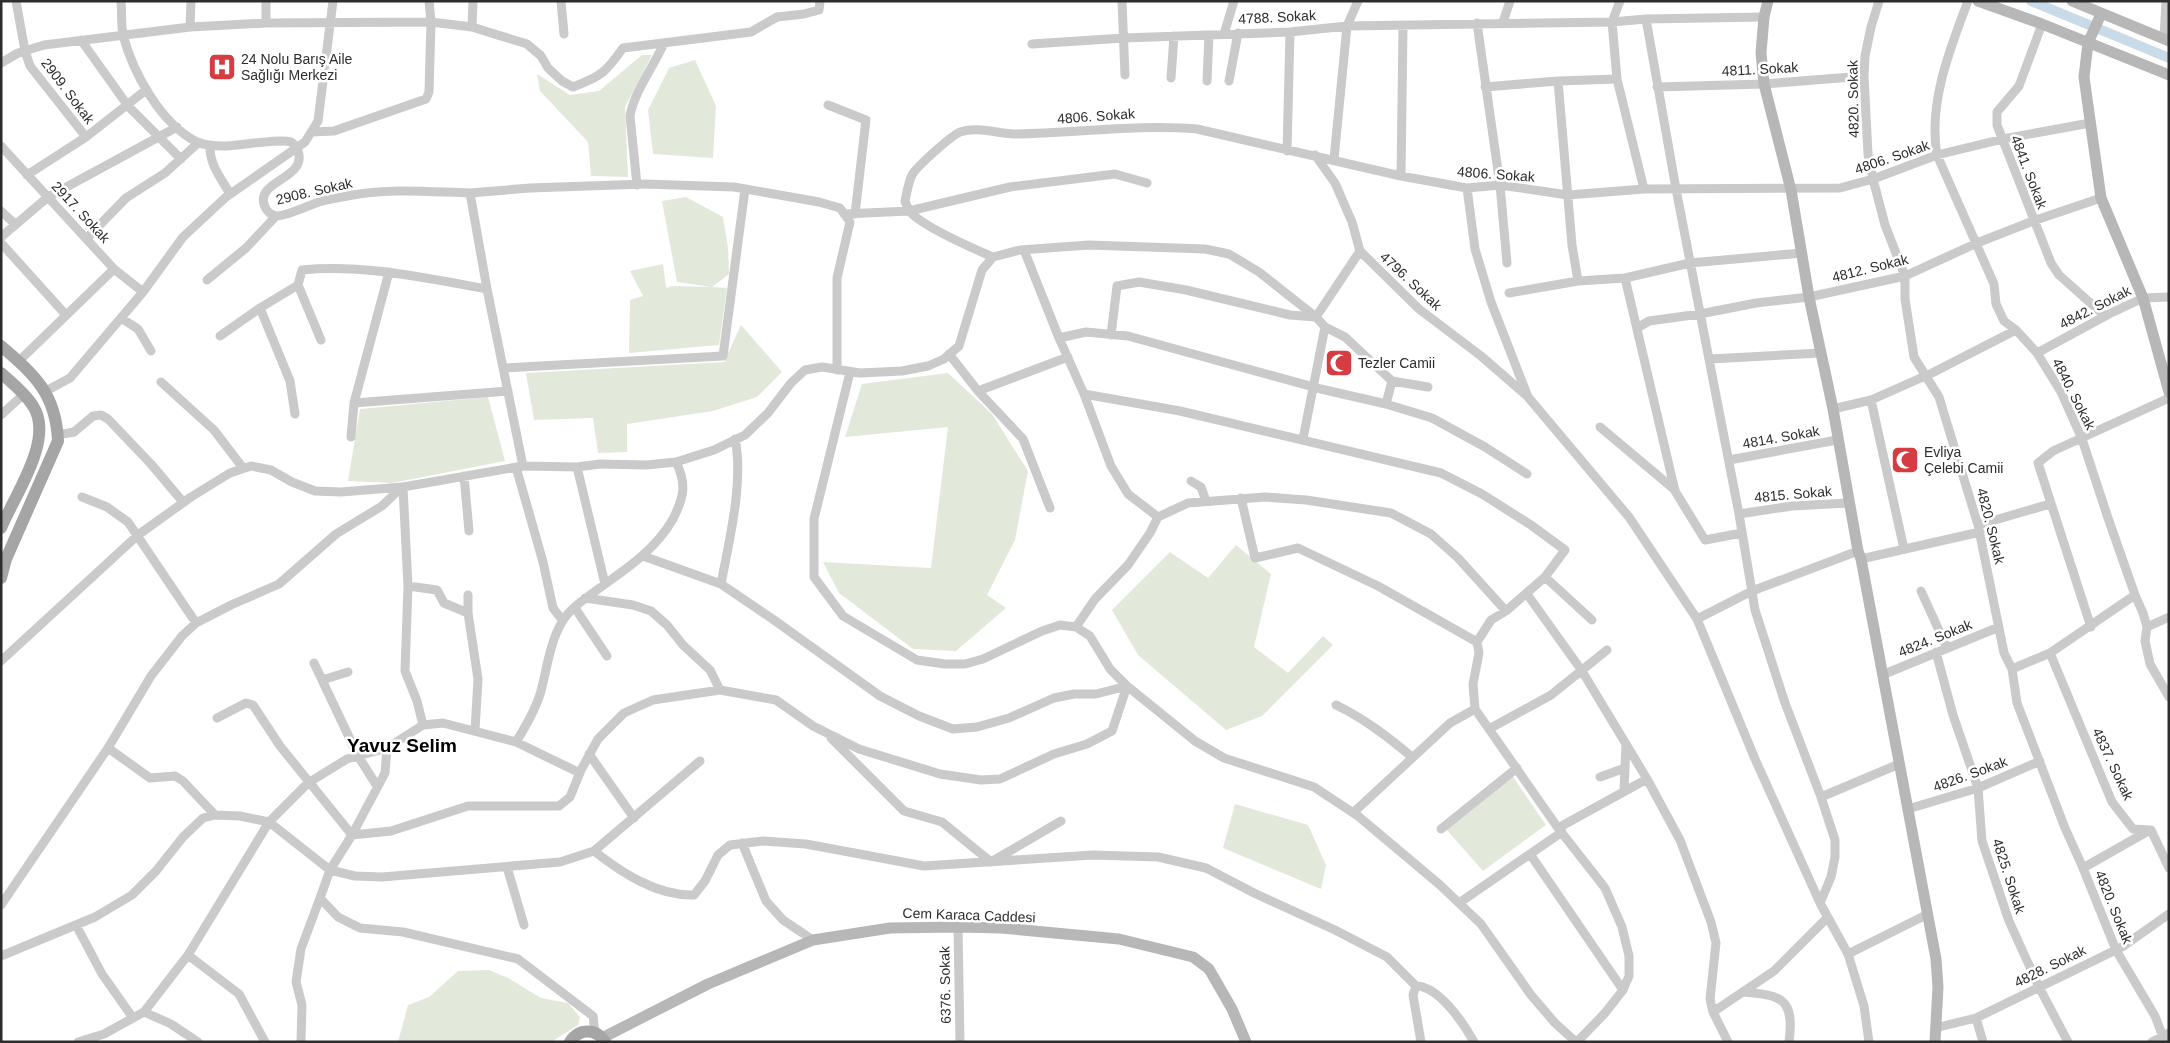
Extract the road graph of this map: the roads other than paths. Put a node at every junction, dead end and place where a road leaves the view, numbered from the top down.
1 (16, 1) edge
2 (121, 1) edge
3 (191, 1) edge
4 (266, 1) edge
5 (333, 1) edge
6 (429, 1) edge
7 (473, 1) edge
8 (561, 1) edge
9 (820, 1) edge
10 (1122, 1) edge
11 (1234, 1) edge
12 (1358, 1) edge
13 (1510, 1) edge
14 (1620, 1) edge
15 (1768, 1) edge
16 (1879, 1) edge
17 (1968, 1) edge
18 (1978, 1) edge
19 (2072, 1) edge
20 (2166, 1) edge
21 (2100, 16) junction
22 (1764, 17) junction
23 (1646, 19) junction
24 (431, 22) junction
25 (1503, 22) junction
26 (1612, 22) junction
27 (266, 23) junction
28 (1477, 23) junction
29 (329, 24) junction
30 (2042, 24) junction
31 (1347, 26) junction
32 (1403, 26) junction
33 (190, 27) junction
34 (472, 27) junction
35 (1290, 32) junction
36 (123, 34) junction
37 (564, 34) dead end
38 (1224, 34) junction
39 (1238, 34) junction
40 (1209, 35) junction
41 (1174, 36) junction
42 (1124, 38) junction
43 (81, 40) junction
44 (2166, 40) edge
45 (2089, 41) junction
46 (664, 43) junction
47 (1032, 44) dead end
48 (25, 51) junction
49 (1, 63) edge
50 (1126, 75) dead end
51 (2169, 75) edge
52 (1864, 76) junction
53 (1171, 78) dead end
54 (1616, 79) junction
55 (1207, 81) dead end
56 (1229, 81) dead end
57 (1558, 82) junction
58 (1764, 84) junction
59 (1657, 87) junction
60 (1485, 88) junction
61 (146, 90) junction
62 (828, 105) dead end
63 (128, 106) junction
64 (2090, 123) junction
65 (177, 127) junction
66 (312, 132) junction
67 (86, 137) junction
68 (159, 137) junction
69 (2003, 139) junction
70 (198, 143) junction
71 (210, 145) junction
72 (1, 146) edge
73 (297, 149) junction
74 (1287, 151) junction
75 (1315, 155) junction
76 (1937, 155) junction
77 (181, 159) junction
78 (1334, 159) junction
79 (27, 175) junction
80 (1401, 176) junction
81 (1873, 179) junction
82 (1147, 183) dead end
83 (637, 185) junction
84 (1500, 185) junction
85 (1467, 188) junction
86 (745, 189) junction
87 (1644, 189) junction
88 (1676, 190) junction
89 (1791, 190) junction
90 (470, 192) junction
91 (230, 194) junction
92 (1568, 194) junction
93 (48, 197) junction
94 (2101, 198) junction
95 (1, 211) edge
96 (909, 211) junction
97 (844, 214) junction
98 (855, 214) junction
99 (276, 216) junction
100 (2033, 221) junction
101 (15, 224) junction
102 (1, 237) edge
103 (87, 238) junction
104 (1, 243) edge
105 (1977, 243) junction
106 (1024, 250) junction
107 (1360, 252) junction
108 (1802, 253) junction
109 (992, 257) junction
110 (1690, 262) junction
111 (1507, 263) dead end
112 (114, 269) junction
113 (389, 272) junction
114 (1905, 276) junction
115 (1625, 278) junction
116 (207, 280) dead end
117 (1578, 281) junction
118 (298, 285) junction
119 (487, 289) junction
120 (143, 292) junction
121 (1509, 292) dead end
122 (1809, 297) junction
123 (2169, 297) edge
124 (2143, 298) junction
125 (260, 308) junction
126 (1700, 314) junction
127 (66, 315) junction
128 (2105, 316) junction
129 (1316, 317) junction
130 (121, 318) junction
131 (1325, 327) junction
132 (1637, 328) junction
133 (2016, 330) junction
134 (1111, 335) junction
135 (220, 336) dead end
136 (1059, 338) junction
137 (322, 340) dead end
138 (1, 346) edge
139 (151, 351) dead end
140 (1820, 353) junction
141 (2037, 353) junction
142 (950, 354) junction
143 (1068, 357) junction
144 (1710, 359) junction
145 (19, 361) junction
146 (503, 368) junction
147 (837, 370) junction
148 (850, 372) junction
149 (1, 373) edge
150 (1925, 376) junction
151 (1392, 381) junction
152 (161, 382) dead end
153 (1312, 385) junction
154 (1428, 387) dead end
155 (46, 391) junction
156 (508, 391) junction
157 (978, 391) junction
158 (2169, 392) edge
159 (24, 394) junction
160 (1084, 394) junction
161 (1528, 397) junction
162 (2169, 398) edge
163 (1871, 400) junction
164 (354, 402) junction
165 (1386, 404) junction
166 (1833, 409) junction
167 (294, 414) dead end
168 (1, 415) edge
169 (1600, 427) dead end
170 (57, 435) junction
171 (350, 437) dead end
172 (735, 439) junction
173 (1303, 439) junction
174 (2082, 439) junction
175 (1837, 440) junction
176 (1729, 460) junction
177 (676, 462) junction
178 (520, 466) junction
179 (576, 467) junction
180 (243, 468) junction
181 (1527, 474) dead end
182 (464, 476) junction
183 (1191, 481) dead end
184 (403, 487) junction
185 (1675, 490) junction
186 (82, 497) dead end
187 (1241, 498) junction
188 (1206, 501) junction
189 (183, 502) junction
190 (1849, 503) junction
191 (2050, 504) junction
192 (1050, 508) dead end
193 (1739, 514) junction
194 (1158, 517) junction
195 (1, 528) edge
196 (1979, 528) junction
197 (469, 531) dead end
198 (1742, 533) junction
199 (138, 535) junction
200 (1904, 549) junction
201 (1859, 555) junction
202 (643, 556) junction
203 (1545, 577) junction
204 (1, 578) edge
205 (606, 584) junction
206 (721, 584) junction
207 (408, 586) junction
208 (1752, 591) junction
209 (1921, 591) dead end
210 (1527, 594) junction
211 (468, 595) dead end
212 (2135, 595) junction
213 (585, 598) junction
214 (575, 608) junction
215 (1506, 611) junction
216 (468, 613) junction
217 (2169, 617) edge
218 (1697, 619) junction
219 (1592, 620) dead end
220 (563, 621) junction
221 (196, 623) junction
222 (2091, 626) junction
223 (1076, 627) junction
224 (2000, 627) junction
225 (2147, 627) junction
226 (1477, 642) junction
227 (1947, 648) junction
228 (1607, 650) dead end
229 (1936, 652) junction
230 (2050, 653) junction
231 (607, 656) dead end
232 (1, 661) edge
233 (314, 663) dead end
234 (2012, 670) junction
235 (1582, 671) junction
236 (348, 672) dead end
237 (1882, 675) junction
238 (322, 680) junction
239 (1127, 686) junction
240 (720, 690) junction
241 (2169, 697) edge
242 (1336, 705) dead end
243 (1475, 709) junction
244 (218, 718) dead end
245 (423, 725) junction
246 (1489, 729) junction
247 (474, 730) junction
248 (826, 732) junction
249 (516, 742) junction
250 (1626, 743) junction
251 (108, 748) junction
252 (388, 748) junction
253 (589, 754) junction
254 (358, 756) junction
255 (1412, 757) junction
256 (700, 761) dead end
257 (2040, 761) junction
258 (1899, 764) junction
259 (1517, 768) junction
260 (1625, 768) junction
261 (580, 773) junction
262 (1600, 777) dead end
263 (1647, 779) junction
264 (308, 783) junction
265 (377, 786) junction
266 (1978, 788) junction
267 (1624, 791) junction
268 (1821, 797) junction
269 (1908, 810) junction
270 (1354, 812) junction
271 (215, 815) junction
272 (634, 818) junction
273 (1061, 821) dead end
274 (269, 822) junction
275 (1441, 829) dead end
276 (1560, 830) junction
277 (2150, 830) junction
278 (352, 835) junction
279 (742, 843) junction
280 (594, 851) junction
281 (1530, 854) junction
282 (991, 862) junction
283 (507, 867) junction
284 (2083, 868) junction
285 (2169, 868) edge
286 (330, 870) junction
287 (320, 898) junction
288 (1459, 903) junction
289 (1820, 903) junction
290 (1, 905) edge
291 (1928, 914) junction
292 (2169, 914) edge
293 (1827, 918) junction
294 (76, 925) junction
295 (524, 925) dead end
296 (958, 927) junction
297 (813, 940) junction
298 (2116, 950) junction
299 (1848, 954) junction
300 (188, 955) junction
301 (1, 956) edge
302 (1416, 986) junction
303 (2039, 987) junction
304 (1623, 990) junction
305 (1743, 992) junction
306 (144, 1012) junction
307 (1713, 1012) junction
308 (133, 1018) junction
309 (1976, 1018) junction
310 (1935, 1028) junction
311 (600, 1037) edge
312 (2166, 1037) edge
313 (78, 1042) edge
314 (198, 1042) edge
315 (265, 1042) edge
316 (301, 1042) edge
317 (570, 1042) edge
318 (960, 1042) edge
319 (1246, 1042) edge
320 (1421, 1042) edge
321 (1474, 1042) edge
322 (1577, 1042) edge
323 (1728, 1042) edge
324 (1789, 1042) edge
325 (1869, 1042) edge
326 (1935, 1042) edge
327 (1983, 1042) edge
328 (2068, 1042) edge
329 (2152, 1042) edge

1 - 48 street, 2909. Sokak
2 - 36 street
3 - 33 street
4 - 27 street
5 - 29 street
6 - 24 street
7 - 34 street
8 - 37 street
9 - 46 street
10 - 42 street
11 - 38 street
12 - 31 street
13 - 25 street
14 - 26 street
15 - 22 street
16 - 52 street, 4820. Sokak
17 - 76 street, 4840. Sokak
18 - 30 street
19 - 21 street
20 - 44 street
21 - 44 street
21 - 45 street
22 - 23 street, 4788. Sokak
22 - 58 street
23 - 26 street, 4788. Sokak
23 - 59 street
24 - 29 street
24 - 34 street
24 - 66 street
25 - 26 street, 4788. Sokak
25 - 28 street, 4788. Sokak
26 - 54 street
27 - 29 street
27 - 33 street
28 - 32 street, 4788. Sokak
28 - 60 street
29 - 66 street
30 - 45 street
30 - 69 street, 4841. Sokak
31 - 32 street, 4788. Sokak
31 - 35 street, 4788. Sokak
31 - 78 street
32 - 80 street
33 - 36 street
34 - 46 street
35 - 39 street, 4788. Sokak
35 - 74 street
36 - 43 street
36 - 61 street
38 - 39 street, 4788. Sokak
38 - 40 street, 4788. Sokak
39 - 56 street
40 - 41 street, 4788. Sokak
40 - 55 street
41 - 42 street, 4788. Sokak
41 - 53 street
42 - 47 street, 4788. Sokak
42 - 50 street
43 - 48 street
43 - 63 street
45 - 51 street
45 - 64 street
46 - 83 street
48 - 49 street
48 - 67 street, 2909. Sokak
52 - 58 street, 4811. Sokak
52 - 81 street, 4820. Sokak
54 - 57 street
54 - 87 street
57 - 60 street
57 - 92 street
58 - 59 street, 4811. Sokak
58 - 89 street
59 - 88 street
60 - 84 street
61 - 63 street
61 - 65 street
62 - 98 street
63 - 67 street
63 - 68 street
64 - 69 street, 4806. Sokak
64 - 94 street
65 - 68 street
65 - 70 street
66 - 73 street
67 - 79 street
68 - 77 street
68 - 93 street
69 - 76 street, 4806. Sokak
69 - 100 street, 4841. Sokak
70 - 71 street
70 - 77 street
71 - 73 street
71 - 91 street
72 - 79 street, 2917. Sokak
73 - 91 street
73 - 99 street, 2908. Sokak
74 - 75 street, 4806. Sokak
74 - 96 street, 4806. Sokak
75 - 78 street, 4806. Sokak
75 - 107 street, 4796. Sokak
76 - 81 street, 4806. Sokak
76 - 105 street, 4840. Sokak
77 - 103 street
78 - 80 street, 4806. Sokak
79 - 93 street, 2917. Sokak
80 - 85 street, 4806. Sokak
81 - 89 street, 4806. Sokak
81 - 114 street, 4820. Sokak
82 - 96 street
83 - 86 street, 2908. Sokak
83 - 90 street, 2908. Sokak
84 - 85 street, 4806. Sokak
84 - 92 street, 4806. Sokak
84 - 111 street
85 - 161 street
86 - 97 street, 2908. Sokak
86 - 146 street
87 - 88 street, 4806. Sokak
87 - 92 street, 4806. Sokak
88 - 89 street, 4806. Sokak
88 - 110 street
89 - 108 street
90 - 99 street, 2908. Sokak
90 - 119 street
91 - 120 street
92 - 117 street
93 - 101 street
93 - 103 street, 2917. Sokak
94 - 100 street, 4812. Sokak
94 - 124 street
95 - 101 street
96 - 98 street
96 - 109 street
97 - 98 street
97 - 147 street
99 - 116 street
100 - 105 street, 4812. Sokak
100 - 128 street, 4841. Sokak
101 - 102 street
103 - 112 street, 2917. Sokak
104 - 127 street
105 - 114 street, 4812. Sokak
105 - 133 street, 4840. Sokak
106 - 109 street
106 - 129 street
106 - 136 street
107 - 129 street
107 - 161 street, 4796. Sokak
108 - 110 street
108 - 122 street
109 - 142 street
110 - 115 street
110 - 126 street
112 - 120 street, 2917. Sokak
112 - 127 street
113 - 118 street
113 - 119 street
113 - 164 street
114 - 122 street, 4812. Sokak
114 - 150 street, 4820. Sokak
115 - 117 street
115 - 132 street
117 - 121 street
118 - 125 street
118 - 137 street
119 - 146 street
120 - 130 street
122 - 126 street, 4812. Sokak
122 - 140 street
123 - 124 street, 4842. Sokak
124 - 128 street, 4842. Sokak
124 - 158 street
125 - 135 street
125 - 167 street
126 - 132 street, 4812. Sokak
126 - 144 street
127 - 145 street
128 - 141 street, 4842. Sokak
129 - 131 street
129 - 134 street
130 - 139 street
130 - 155 street
131 - 151 street
131 - 153 street
132 - 185 street
133 - 141 street, 4840. Sokak
133 - 150 street
134 - 136 street
134 - 153 street
136 - 143 street
138 - 145 main road
140 - 144 street
140 - 166 street
141 - 174 street, 4840. Sokak
142 - 148 street
142 - 157 street
143 - 157 street
143 - 160 street
144 - 176 street
145 - 155 main road
146 - 156 street
147 - 148 street
147 - 172 street
148 - 223 street
149 - 159 main road
150 - 163 street
150 - 196 street, 4820. Sokak
151 - 154 street
151 - 165 street
152 - 180 street
153 - 165 street
153 - 173 street
155 - 170 main road
156 - 164 street
156 - 178 street
157 - 192 street
159 - 168 street
159 - 195 main road
160 - 173 street
160 - 194 street
161 - 218 street
162 - 174 street
163 - 166 street
163 - 200 street
164 - 171 street
165 - 181 street
166 - 175 street
169 - 185 street
170 - 189 street
170 - 204 main road
172 - 177 street
172 - 206 street
173 - 203 street
174 - 191 street
174 - 212 street, 4840. Sokak
175 - 176 street, 4814. Sokak
175 - 190 street
176 - 193 street
177 - 179 street
177 - 202 street
178 - 179 street
178 - 182 street
178 - 220 street
179 - 205 street
180 - 184 street
180 - 189 street
182 - 184 street
182 - 197 street
183 - 188 street
184 - 207 street
184 - 221 street
185 - 198 street
186 - 199 street
187 - 188 street
187 - 215 street
187 - 226 street
188 - 194 street
189 - 199 street
190 - 193 street, 4815. Sokak
190 - 201 street
191 - 196 street
191 - 222 street
193 - 198 street
194 - 223 street
196 - 200 street
196 - 224 street, 4820. Sokak
198 - 208 street
199 - 221 street
199 - 232 street
200 - 201 street
201 - 208 street
201 - 237 street
202 - 205 street
202 - 206 street
203 - 210 street
203 - 219 street
205 - 213 street
206 - 239 street
207 - 216 street
207 - 245 street
208 - 218 street
208 - 268 street
209 - 227 street
210 - 215 street
210 - 235 street
211 - 216 street
212 - 222 street
212 - 225 street, 4840. Sokak
213 - 214 street
213 - 240 street
214 - 220 street
214 - 231 street
215 - 226 street
216 - 247 street
217 - 225 street
218 - 289 street
220 - 249 street
221 - 251 street
222 - 230 street
223 - 239 street
224 - 227 street, 4824. Sokak
224 - 234 street, 4820. Sokak
225 - 241 street, 4840. Sokak
226 - 243 street
227 - 229 street, 4824. Sokak
228 - 235 street
229 - 237 street, 4824. Sokak
229 - 266 street, 4825. Sokak
230 - 234 street
230 - 277 street, 4837. Sokak
233 - 238 street
234 - 257 street, 4820. Sokak
235 - 246 street
235 - 250 street
236 - 238 street
237 - 258 street
238 - 254 street
239 - 248 street
239 - 270 street
240 - 248 street
240 - 253 street
242 - 255 street
243 - 246 street
243 - 255 street
244 - 264 street
245 - 247 street
245 - 252 street
246 - 259 street
247 - 249 street
248 - 282 street
249 - 261 street
250 - 260 street
250 - 263 street
251 - 271 street
251 - 290 street
252 - 254 street
252 - 265 street
253 - 261 street
253 - 272 street
254 - 264 street
254 - 265 street
255 - 270 street
256 - 272 street
257 - 266 street, 4826. Sokak
257 - 284 street, 4820. Sokak
258 - 268 street
258 - 269 street
259 - 275 street
259 - 276 street
260 - 262 street
260 - 267 street
261 - 278 street
263 - 267 street
263 - 307 street
264 - 274 street
264 - 278 street
265 - 278 street
266 - 269 street, 4826. Sokak
266 - 303 street, 4825. Sokak
267 - 276 street
268 - 289 street
269 - 291 street
270 - 288 street
271 - 274 street
271 - 294 street
272 - 280 street
273 - 282 street
274 - 286 street
274 - 300 street
276 - 281 street
276 - 304 street
277 - 284 street
277 - 285 street
278 - 286 street
279 - 280 street
279 - 282 street
279 - 297 street
280 - 283 street
281 - 288 street
281 - 304 street
282 - 302 street
283 - 286 street
283 - 295 street
284 - 298 street, 4820. Sokak
286 - 287 street
287 - 311 street
287 - 316 street
288 - 322 street
289 - 293 street
291 - 299 street
291 - 310 street
292 - 298 street, 4828. Sokak
293 - 299 street
293 - 305 street
294 - 301 street
294 - 308 street
296 - 297 street, Cem Karaca Caddesi
296 - 318 street, 6376. Sokak
296 - 319 street, Cem Karaca Caddesi
297 - 311 street, Cem Karaca Caddesi
298 - 303 street, 4828. Sokak
298 - 312 street, 4820. Sokak
299 - 325 street
300 - 306 street
300 - 315 street
302 - 320 street
302 - 321 street
303 - 309 street, 4828. Sokak
303 - 328 street, 4825. Sokak
304 - 322 street
305 - 307 street
305 - 324 street
306 - 308 street
306 - 314 street
307 - 323 street
308 - 313 street
309 - 310 street, 4828. Sokak
309 - 327 street
310 - 326 street
311 - 317 main road
312 - 329 street

